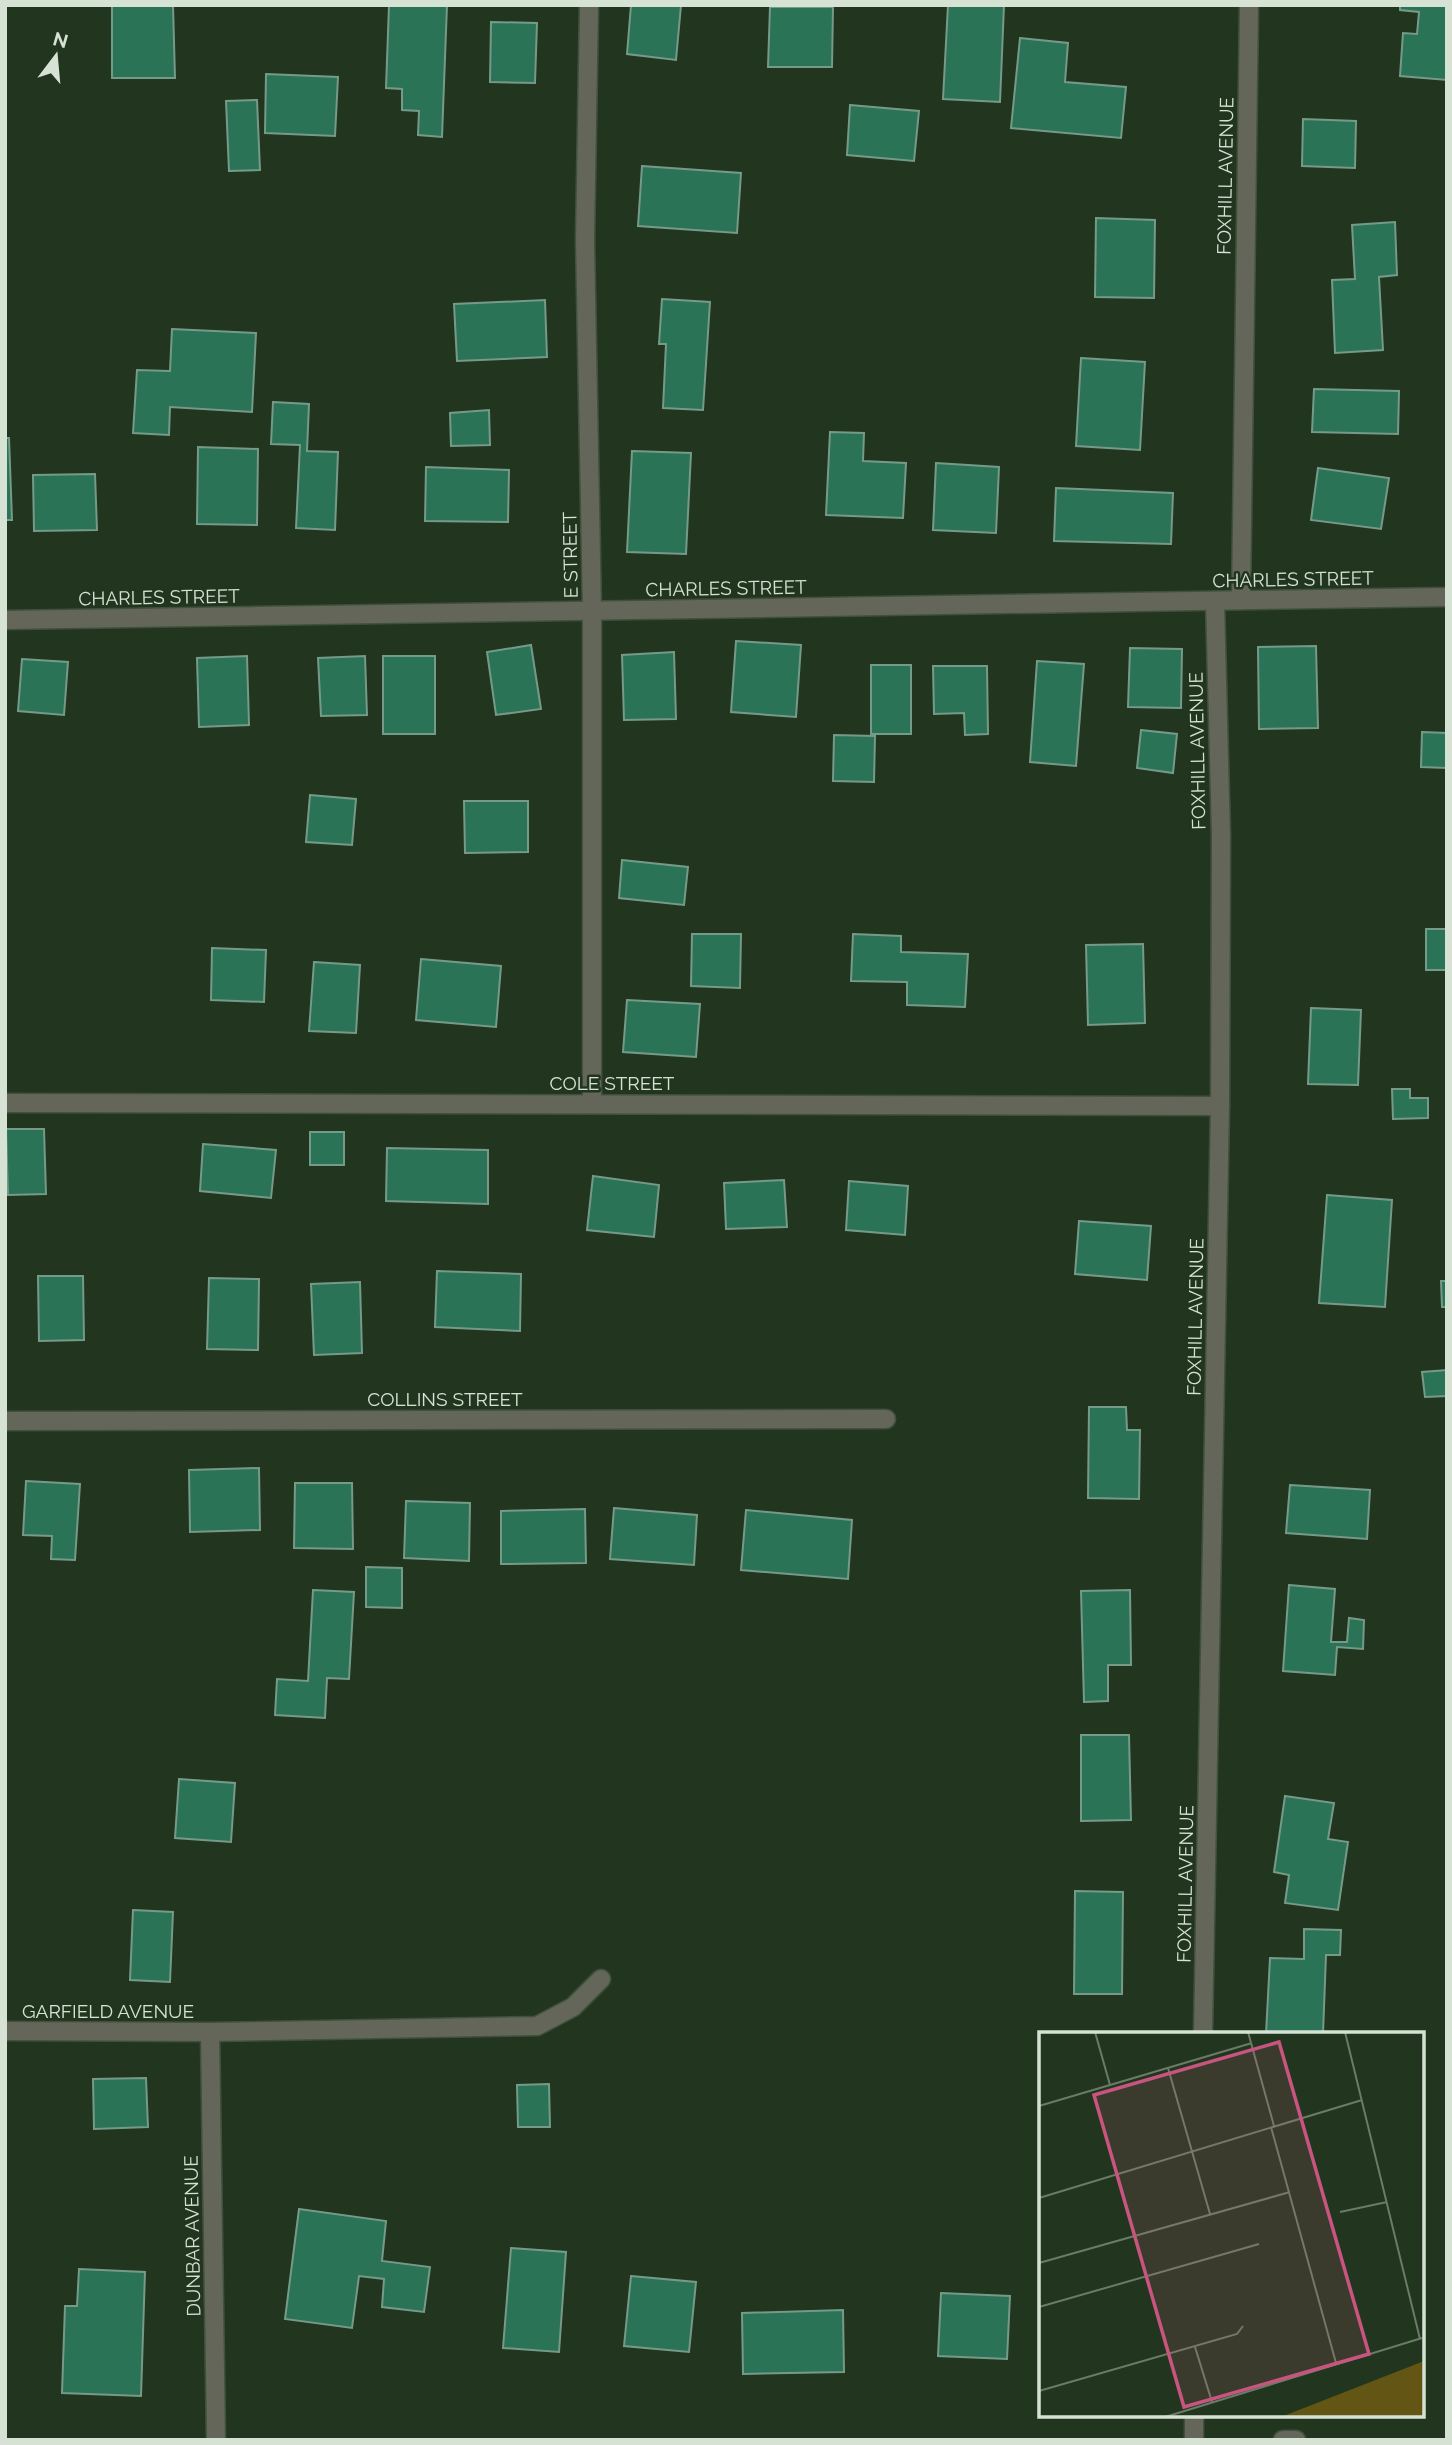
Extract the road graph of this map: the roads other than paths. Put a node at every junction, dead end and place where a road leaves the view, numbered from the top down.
1 (589, 5) edge
2 (1249, 5) edge
3 (1447, 597) edge
4 (1241, 600) junction
5 (1215, 601) junction
6 (592, 611) junction
7 (5, 620) edge
8 (5, 1103) edge
9 (592, 1104) junction
10 (1220, 1106) junction
11 (886, 1419) dead end
12 (5, 1421) edge
13 (601, 1979) dead end
14 (5, 2031) edge
15 (210, 2032) junction
16 (1203, 2032) edge
17 (1194, 2417) edge
18 (216, 2440) edge
19 (1194, 2440) edge
20 (1283, 2440) edge
21 (1296, 2440) edge

1 - 6 street, E STREET
2 - 4 street, FOXHILL AVENUE
3 - 4 street, CHARLES STREET
4 - 5 street, CHARLES STREET
5 - 6 street, CHARLES STREET
5 - 10 street, FOXHILL AVENUE
6 - 7 street, CHARLES STREET
6 - 9 street, E STREET
8 - 9 street, COLE STREET
9 - 10 street, COLE STREET
10 - 16 street, FOXHILL AVENUE
11 - 12 street, COLLINS STREET
13 - 15 street, GARFIELD AVENUE
14 - 15 street, GARFIELD AVENUE
15 - 18 street, DUNBAR AVENUE
17 - 19 street
20 - 21 street

